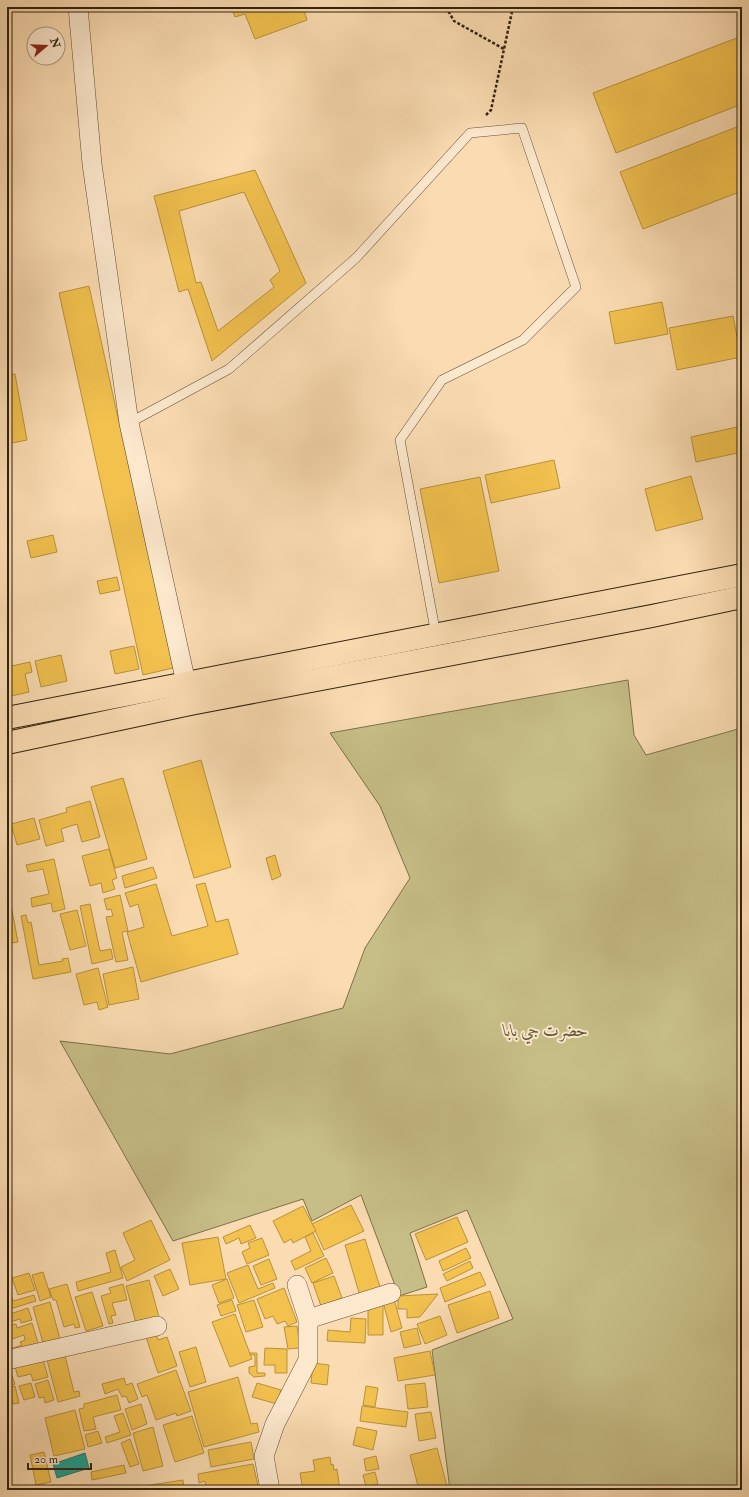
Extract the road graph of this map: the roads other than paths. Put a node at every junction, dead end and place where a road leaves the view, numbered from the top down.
1 (78, 7) edge
2 (129, 423) junction
3 (742, 575) edge
4 (742, 597) edge
5 (438, 645) junction
6 (186, 683) junction
7 (105, 699) junction
8 (7, 718) edge
9 (108, 721) junction
10 (7, 743) edge
11 (297, 1285) dead end
12 (391, 1293) dead end
13 (308, 1319) junction
14 (157, 1326) dead end
15 (7, 1360) edge
16 (270, 1490) edge

1 - 2 street
2 - 5 lane
2 - 6 street
3 - 5 main road
4 - 5 main road
5 - 6 main road
5 - 9 main road
6 - 7 main road
7 - 8 main road
7 - 9 main road
9 - 10 main road
11 - 13 street
12 - 13 street
13 - 16 street
14 - 15 street

